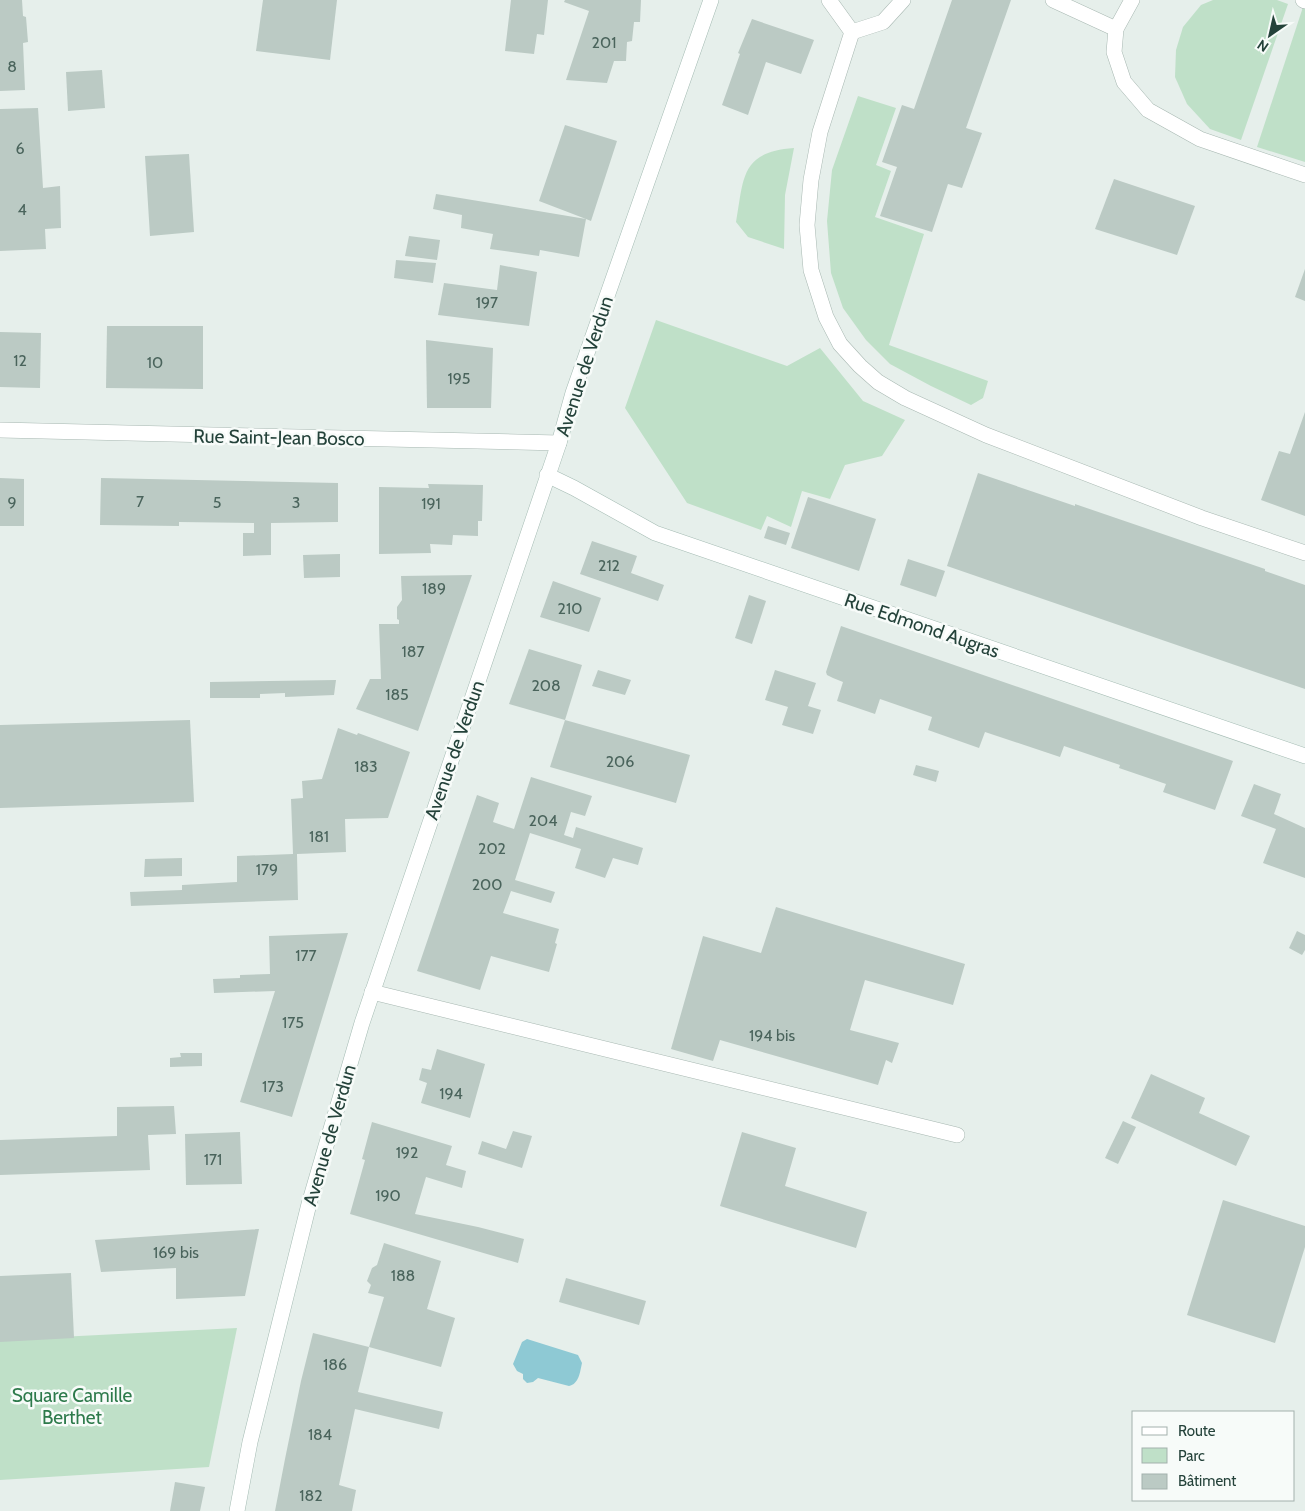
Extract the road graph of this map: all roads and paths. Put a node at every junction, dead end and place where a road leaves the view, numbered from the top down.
1 (711, 0) edge
2 (829, 0) edge
3 (903, 0) edge
4 (1053, 0) edge
5 (1132, 0) edge
6 (1116, 29) junction
7 (852, 32) junction
8 (1305, 175) edge
9 (0, 430) edge
10 (558, 443) junction
11 (547, 476) junction
12 (1305, 552) edge
13 (1305, 756) edge
14 (372, 992) junction
15 (957, 1135) dead end
16 (237, 1511) edge

1 - 10 main road, Avenue de Verdun
2 - 7 main road
3 - 7 main road
4 - 6 main road
5 - 6 main road
6 - 8 main road
7 - 12 main road
9 - 10 main road, Rue Saint-Jean Bosco
10 - 11 main road, Avenue de Verdun
11 - 13 main road, Rue Edmond Augras
11 - 14 main road, Avenue de Verdun
14 - 15 main road
14 - 16 main road, Avenue de Verdun

